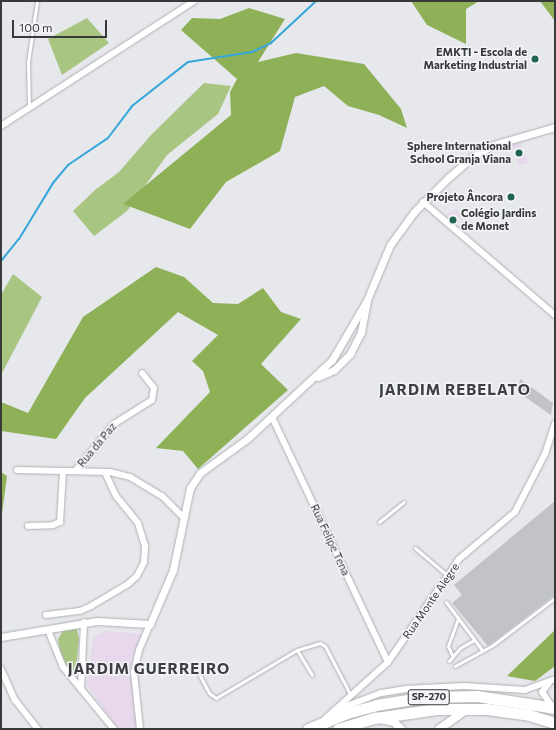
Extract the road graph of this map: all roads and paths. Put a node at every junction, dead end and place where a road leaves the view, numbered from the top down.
1 (37, 1) edge
2 (194, 1) edge
3 (29, 108) junction
4 (1, 126) edge
5 (555, 127) edge
6 (423, 202) junction
7 (367, 300) junction
8 (555, 315) edge
9 (142, 373) dead end
10 (316, 377) junction
11 (272, 417) junction
12 (555, 424) edge
13 (17, 470) dead end
14 (76, 470) junction
15 (63, 471) junction
16 (105, 472) junction
17 (404, 502) dead end
18 (184, 518) junction
19 (379, 522) dead end
20 (28, 526) dead end
21 (415, 548) dead end
22 (447, 575) junction
23 (555, 598) edge
24 (446, 602) dead end
25 (46, 615) dead end
26 (458, 618) junction
27 (84, 622) junction
28 (150, 624) junction
29 (48, 630) junction
30 (1, 637) edge
31 (474, 640) junction
32 (297, 650) junction
33 (482, 650) junction
34 (452, 656) junction
35 (449, 661) dead end
36 (388, 662) junction
37 (455, 666) dead end
38 (1, 669) edge
39 (199, 674) dead end
40 (312, 675) dead end
41 (553, 680) edge
42 (81, 689) junction
43 (353, 692) junction
44 (367, 698) junction
45 (555, 708) edge
46 (468, 709) junction
47 (333, 712) junction
48 (375, 718) junction
49 (322, 722) junction
50 (555, 723) edge
51 (38, 729) edge
52 (114, 729) edge
53 (140, 729) edge
54 (308, 729) edge
55 (338, 729) edge
56 (401, 729) edge
57 (439, 729) edge

1 - 3 lane
2 - 3 street
3 - 4 street
5 - 6 street
6 - 7 street
6 - 8 street
7 - 10 street
7 - 10 street
9 - 14 street, Rua da Paz
10 - 11 street
11 - 18 street
11 - 36 street, Rua Felipe Tena
12 - 22 street, Rua Monte Alegre
13 - 15 street
14 - 15 street
14 - 16 street
15 - 20 street
16 - 18 street
16 - 25 street
17 - 19 lane
18 - 28 street
21 - 22 lane
22 - 36 street, Rua Monte Alegre
23 - 33 lane
24 - 26 lane
26 - 31 lane
26 - 34 lane
27 - 28 street
27 - 29 street
27 - 42 street
28 - 53 street
29 - 30 street
29 - 42 street
31 - 33 lane
31 - 34 lane
32 - 39 lane
32 - 40 lane
32 - 43 lane
33 - 37 lane
34 - 35 lane
36 - 43 street, Rua Monte Alegre
38 - 51 street
41 - 44 street
41 - 45 street
42 - 52 street
43 - 44 street
43 - 47 street, Rua Monte Alegre
44 - 47 street
45 - 49 highway, SP-270
46 - 48 highway, SP-270
46 - 50 highway, SP-270
46 - 57 main road
47 - 49 street, Rua Monte Alegre
48 - 55 highway, SP-270
48 - 56 main road
49 - 54 highway, SP-270

